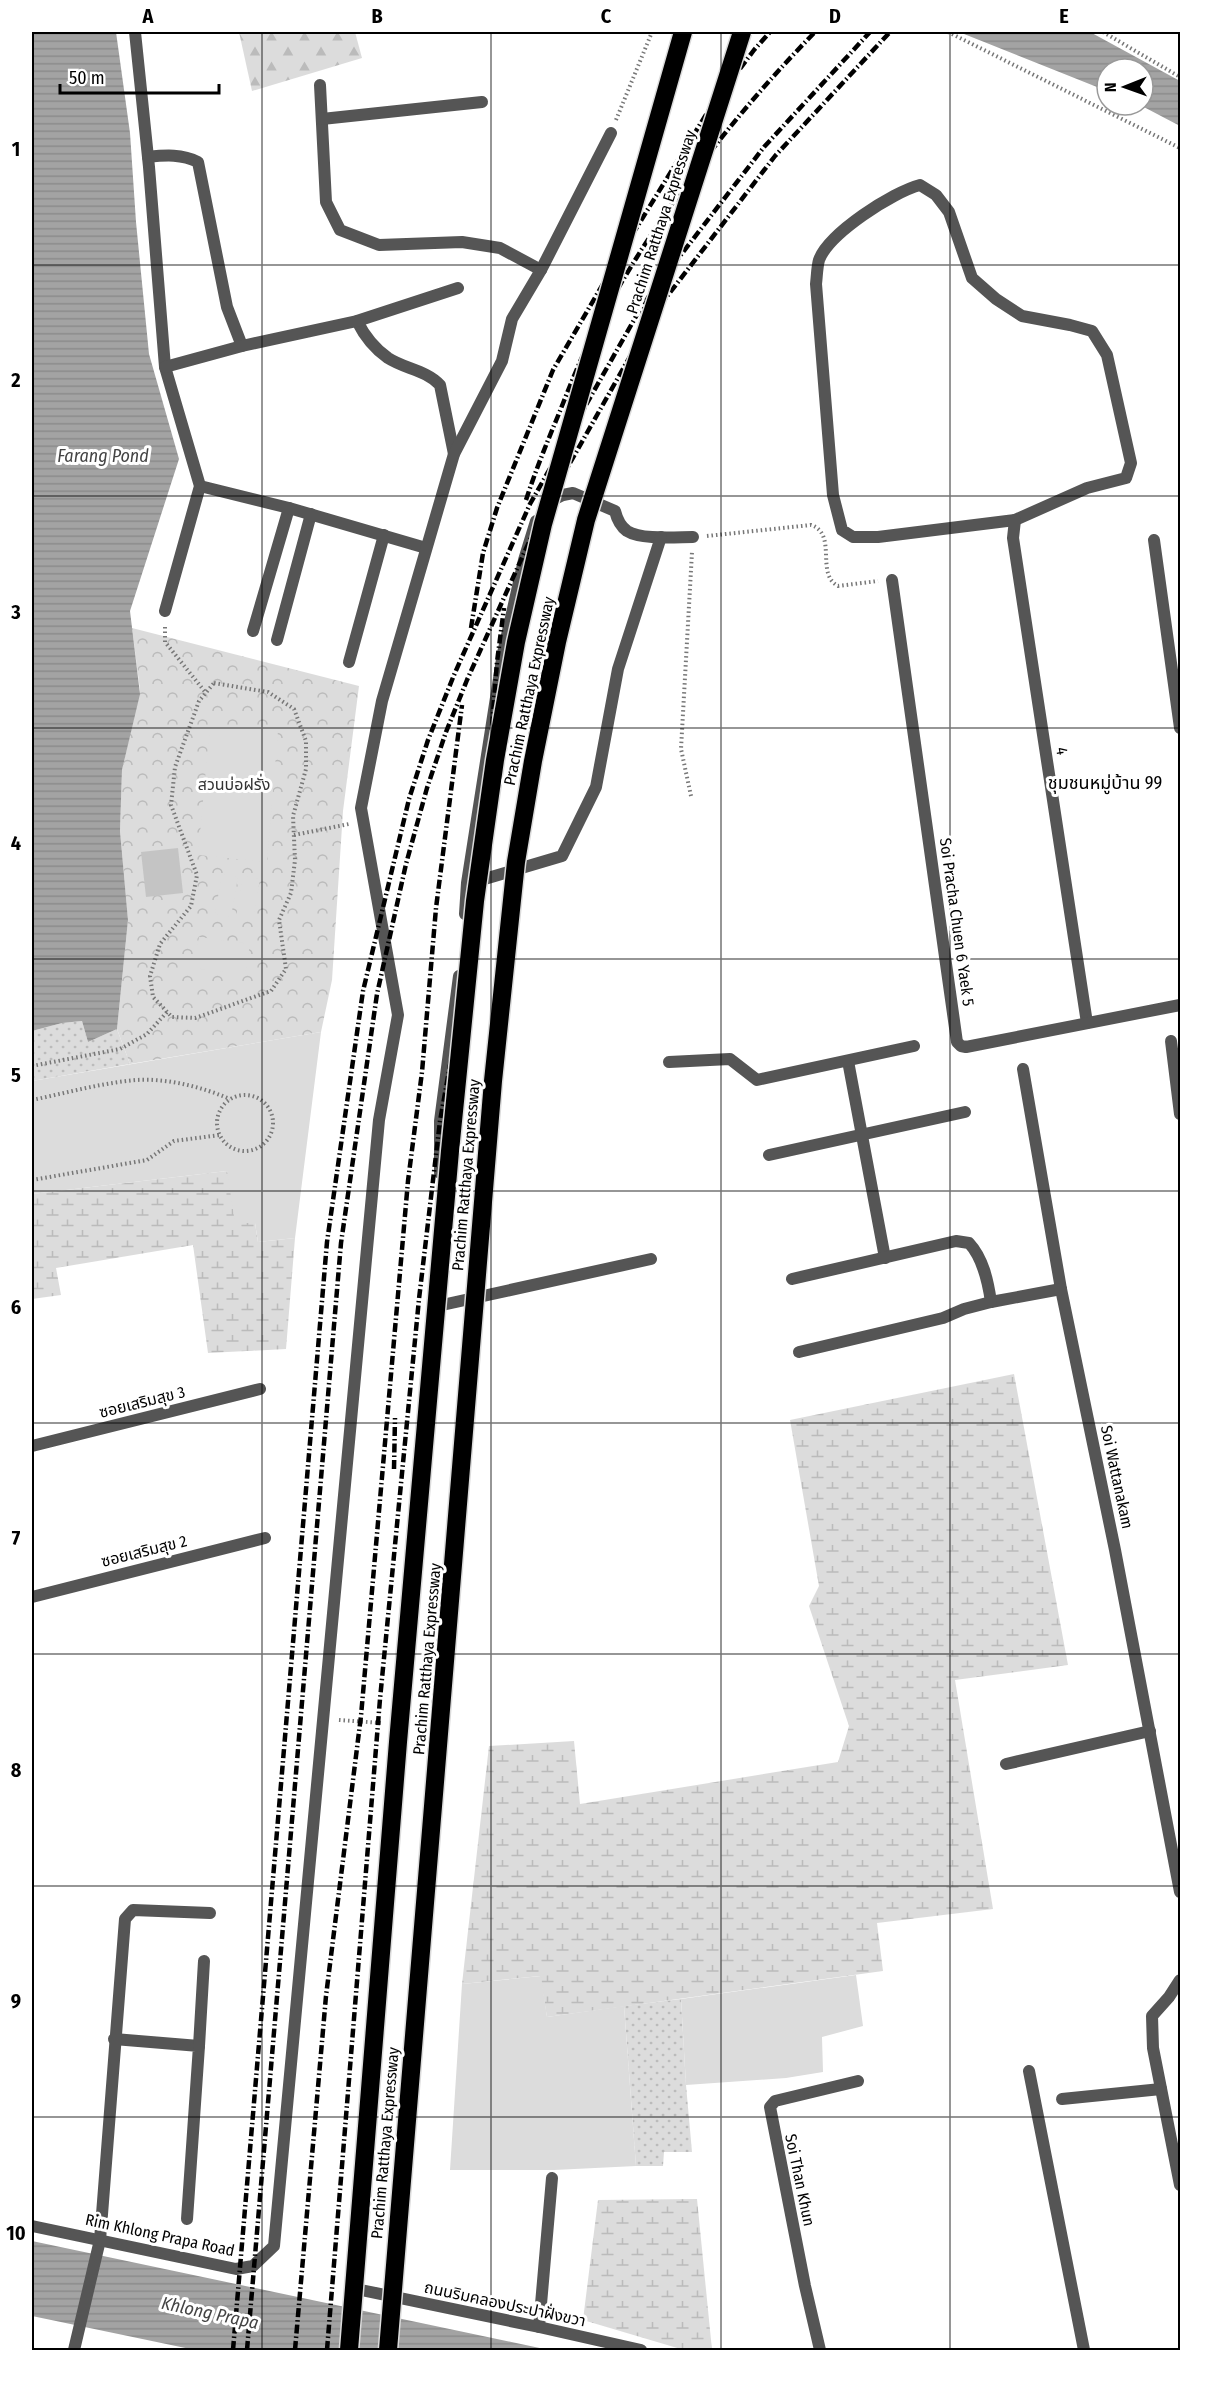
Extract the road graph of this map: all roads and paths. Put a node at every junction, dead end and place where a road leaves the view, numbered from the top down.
1 (135, 32) edge
2 (651, 32) edge
3 (683, 32) edge
4 (742, 32) edge
5 (948, 32) edge
6 (1103, 32) edge
7 (1180, 77) edge
8 (320, 85) dead end
9 (482, 102) dead end
10 (322, 119) junction
11 (611, 133) joint
12 (1180, 148) edge
13 (148, 158) junction
14 (541, 270) junction
15 (458, 288) dead end
16 (357, 321) junction
17 (242, 346) junction
18 (165, 367) junction
19 (454, 454) junction
20 (200, 486) junction
21 (289, 508) junction
22 (311, 514) junction
23 (1015, 520) junction
24 (384, 535) junction
25 (661, 537) junction
26 (693, 537) junction
27 (1154, 540) dead end
28 (426, 548) junction
29 (892, 580) joint
30 (165, 611) joint
31 (254, 631) dead end
32 (277, 640) dead end
33 (349, 662) dead end
34 (206, 693) junction
35 (1180, 728) edge
36 (691, 796) dead end
37 (364, 821) junction
38 (294, 835) junction
39 (467, 883) junction
40 (1180, 1005) edge
41 (167, 1012) junction
42 (1087, 1023) junction
43 (1171, 1041) dead end
44 (914, 1046) dead end
45 (848, 1061) junction
46 (669, 1062) dead end
47 (32, 1066) edge
48 (1023, 1069) dead end
49 (230, 1099) junction
50 (32, 1100) edge
51 (1180, 1107) edge
52 (965, 1112) dead end
53 (220, 1135) junction
54 (861, 1135) junction
55 (769, 1155) dead end
56 (32, 1180) edge
57 (885, 1258) junction
58 (651, 1259) dead end
59 (792, 1279) dead end
60 (1061, 1289) junction
61 (991, 1302) junction
62 (433, 1307) junction
63 (799, 1352) dead end
64 (260, 1389) dead end
65 (32, 1446) edge
66 (265, 1538) dead end
67 (32, 1597) edge
68 (323, 1718) junction
69 (404, 1724) junction
70 (1149, 1731) junction
71 (1006, 1764) dead end
72 (1180, 1893) edge
73 (210, 1913) dead end
74 (204, 1961) dead end
75 (1180, 1980) edge
76 (114, 2039) junction
77 (199, 2046) junction
78 (1029, 2071) dead end
79 (858, 2081) dead end
80 (1161, 2089) junction
81 (1062, 2099) dead end
82 (552, 2178) dead end
83 (1180, 2185) edge
84 (186, 2219) dead end
85 (32, 2226) edge
86 (100, 2240) junction
87 (539, 2327) junction
88 (74, 2350) edge
89 (349, 2350) edge
90 (388, 2350) edge
91 (641, 2350) edge
92 (820, 2350) edge
93 (1084, 2350) edge

1 - 13 street
2 - 11 path
3 - 89 highway, Prachim Ratthaya Expressway, bridge
4 - 90 highway, Prachim Ratthaya Expressway, bridge
5 - 12 path
6 - 7 path
8 - 10 street
9 - 10 street
10 - 14 street
11 - 14 street
13 - 17 street
13 - 18 street
14 - 19 street
15 - 16 street
16 - 17 street
16 - 19 street
17 - 18 street
18 - 20 street
19 - 28 street
20 - 21 street
20 - 30 street
21 - 22 street
21 - 31 street
22 - 24 street
22 - 32 street
23 - 23 street
23 - 42 street, 4
24 - 28 street
24 - 33 street
25 - 26 street
25 - 39 street
25 - 39 street
26 - 29 path
26 - 36 path
27 - 35 street
28 - 37 street
29 - 42 street, Soi Pracha Chuen 6 Yaek 5
30 - 34 path
34 - 38 path
34 - 41 path
37 - 38 path
37 - 68 street
38 - 41 path
39 - 62 street
40 - 42 street, Soi Pracha Chuen 6 Yaek 5
41 - 47 path
43 - 51 street
44 - 45 street
45 - 46 street
45 - 54 street
48 - 60 street, Soi Wattanakam
49 - 50 path
49 - 53 path
49 - 53 path
52 - 54 street
53 - 56 path
54 - 55 street
54 - 57 street
57 - 59 street
57 - 61 street
58 - 62 street
60 - 61 street
60 - 70 street, Soi Wattanakam
61 - 63 street
62 - 69 street
64 - 65 street, ซอยเสริมสุข 3
66 - 67 street, ซอยเสริมสุข 2
68 - 69 path
68 - 86 street, Rim Khlong Prapa Road
69 - 87 street, ถนนริมคลองประปาฝั่งขวา
70 - 71 street
70 - 72 street, Soi Wattanakam
73 - 76 street
74 - 77 street
75 - 80 street
76 - 77 street
76 - 86 street
77 - 84 street
78 - 93 street
79 - 92 street, Soi Than Khun
80 - 81 street
80 - 83 street
82 - 87 street
85 - 86 street, Rim Khlong Prapa Road
86 - 88 street
87 - 91 street, ถนนริมคลองประปาฝั่งขวา

